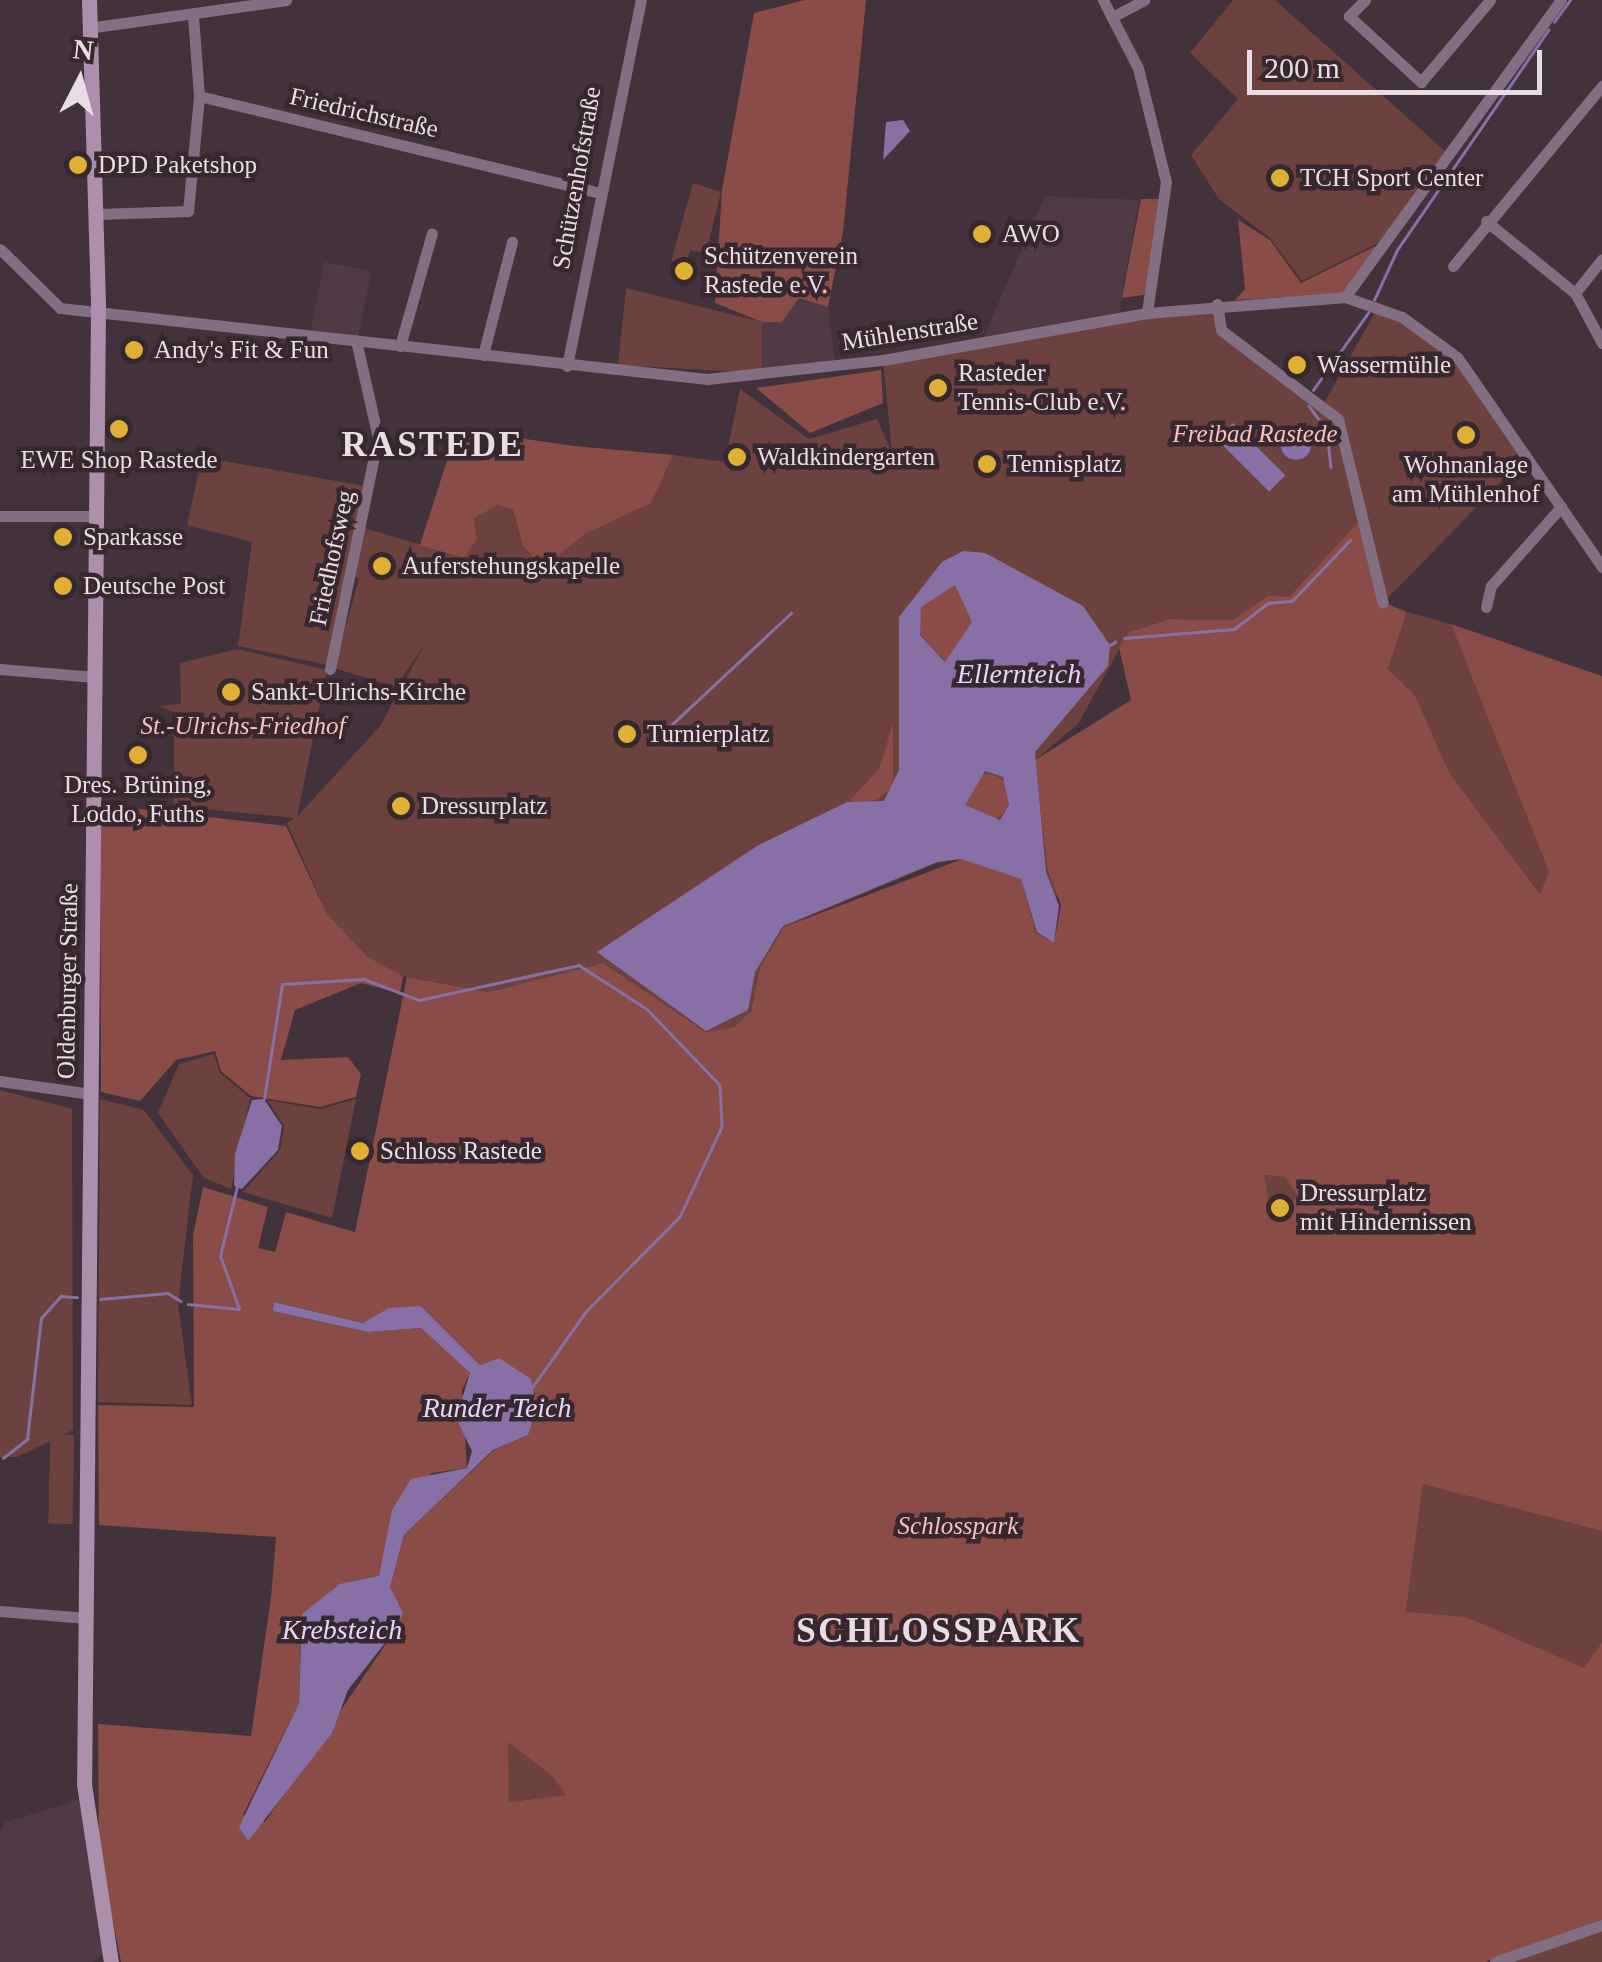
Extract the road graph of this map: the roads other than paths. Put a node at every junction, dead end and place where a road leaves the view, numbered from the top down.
1 (89, 0) edge
2 (286, 0) edge
3 (640, 0) edge
4 (1104, 0) edge
5 (1144, 0) edge
6 (1365, 0) edge
7 (1490, 0) edge
8 (1561, 0) edge
9 (1116, 15) junction
10 (194, 16) junction
11 (96, 27) junction
12 (1598, 88) edge
13 (200, 96) junction
14 (597, 192) junction
15 (98, 214) junction
16 (1486, 221) junction
17 (432, 233) dead end
18 (512, 242) dead end
19 (0, 249) edge
20 (1602, 259) edge
21 (1452, 266) dead end
22 (1575, 293) junction
23 (1345, 296) junction
24 (1217, 304) junction
25 (98, 310) junction
26 (1147, 313) junction
27 (356, 340) junction
28 (1602, 343) edge
29 (400, 346) junction
30 (483, 355) junction
31 (567, 366) junction
32 (1561, 507) junction
33 (0, 516) edge
34 (98, 516) junction
35 (1601, 565) edge
36 (1383, 602) dead end
37 (1486, 606) dead end
38 (0, 669) edge
39 (330, 669) dead end
40 (95, 677) junction
41 (0, 1080) edge
42 (91, 1094) junction
43 (0, 1611) edge
44 (87, 1618) junction
45 (1602, 1924) edge
46 (111, 1962) edge
47 (1496, 1962) edge

1 - 11 street, Oldenburger Straße
2 - 10 street
3 - 14 street, Schützenhofstraße
4 - 9 street
5 - 9 street
6 - 7 street
8 - 23 street
9 - 26 street
10 - 11 street
10 - 13 street
11 - 15 street, Oldenburger Straße
12 - 16 street
13 - 14 street, Friedrichstraße
13 - 15 street
14 - 31 street, Schützenhofstraße
15 - 25 street, Oldenburger Straße
16 - 21 street
16 - 22 street
17 - 29 street
18 - 30 street
19 - 25 street, Mühlenstraße
20 - 22 street
22 - 28 street
23 - 24 street, Mühlenstraße
23 - 32 street, Mühlenstraße
24 - 26 street, Mühlenstraße
24 - 36 street
25 - 27 street, Mühlenstraße
25 - 34 street, Oldenburger Straße
26 - 31 street, Mühlenstraße
27 - 29 street, Mühlenstraße
27 - 39 street, Friedhofsweg
29 - 30 street, Mühlenstraße
30 - 31 street, Mühlenstraße
32 - 35 street, Mühlenstraße
32 - 37 street
33 - 34 street
34 - 40 street, Oldenburger Straße
38 - 40 street
40 - 42 street, Oldenburger Straße
41 - 42 street
42 - 44 street, Oldenburger Straße
43 - 44 street
44 - 46 street, Oldenburger Straße
45 - 47 street

